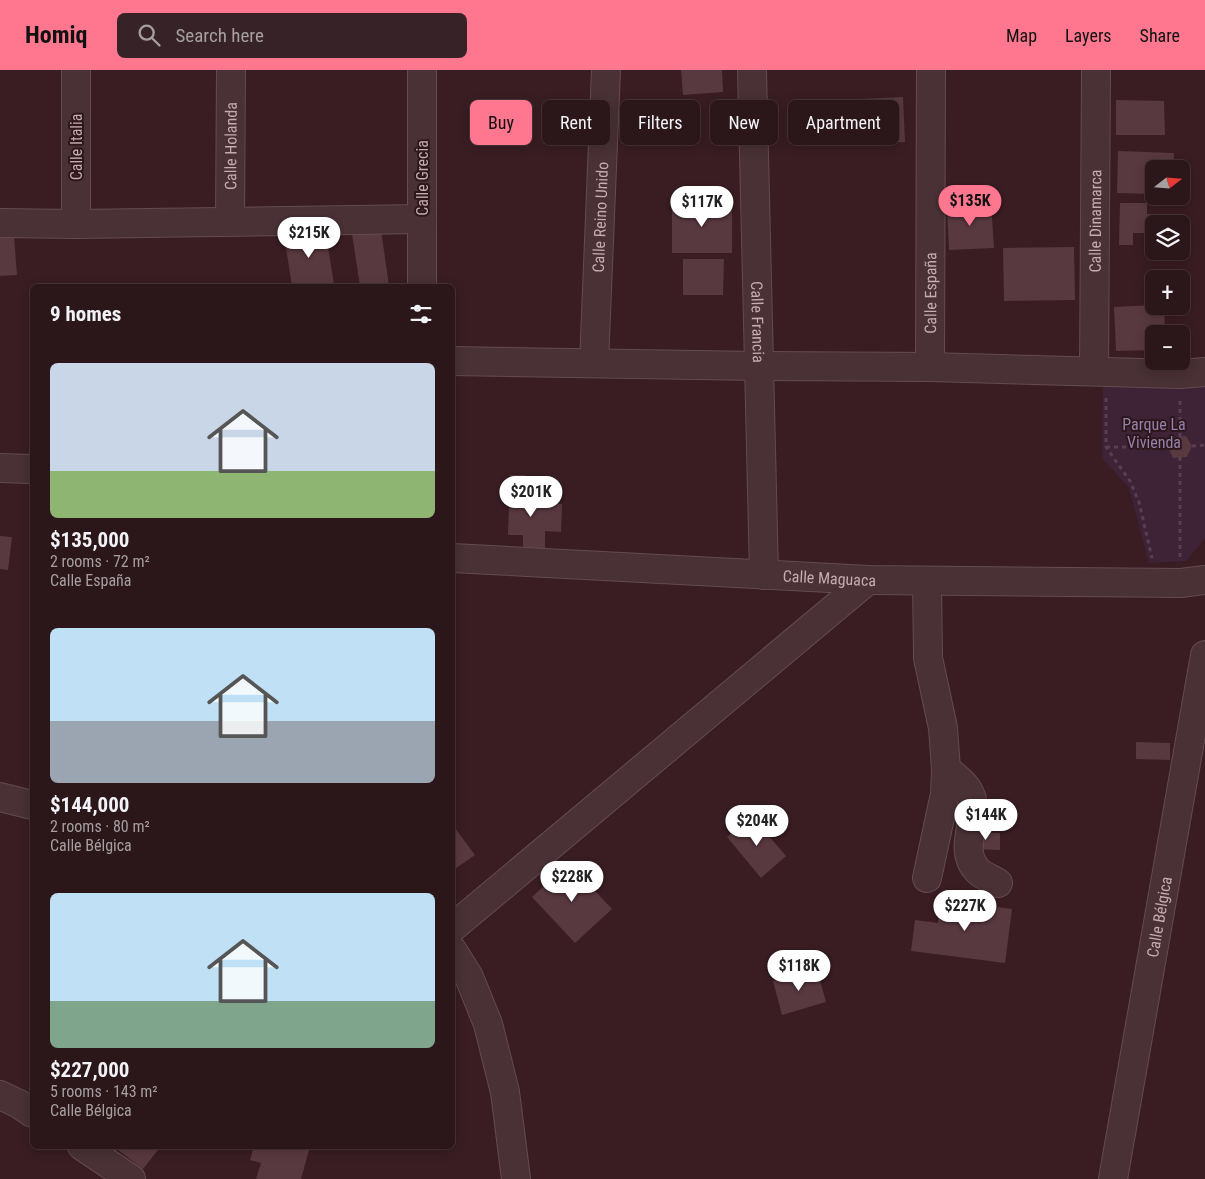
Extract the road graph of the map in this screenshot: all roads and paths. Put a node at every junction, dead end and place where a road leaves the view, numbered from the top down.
1 (76, 70) edge
2 (231, 70) edge
3 (422, 70) edge
4 (606, 70) edge
5 (752, 70) edge
6 (931, 70) edge
7 (1096, 70) edge
8 (422, 219) junction
9 (230, 221) junction
10 (0, 223) edge
11 (76, 224) junction
12 (422, 284) edge
13 (455, 362) edge
14 (594, 363) junction
15 (759, 366) junction
16 (930, 367) junction
17 (1100, 372) junction
18 (1193, 373) edge
19 (1180, 437) dead end
20 (1205, 445) edge
21 (1192, 446) dead end
22 (1106, 447) junction
23 (1168, 447) dead end
24 (1180, 457) dead end
25 (0, 468) edge
26 (30, 469) edge
27 (455, 558) edge
28 (764, 575) junction
29 (868, 580) junction
30 (927, 581) junction
31 (1180, 582) edge
32 (1205, 655) edge
33 (946, 769) junction
34 (0, 797) edge
35 (30, 804) edge
36 (927, 878) dead end
37 (998, 883) dead end
38 (455, 925) edge
39 (455, 955) edge
40 (86, 1149) edge
41 (131, 1179) edge
42 (516, 1179) edge
43 (1113, 1179) edge

1 - 11 street, Calle Italia
2 - 9 street, Calle Holanda
3 - 8 street, Calle Grecia
4 - 14 street, Calle Reino Unido
5 - 15 street, Calle Francia
6 - 16 street, Calle España
7 - 17 street, Calle Dinamarca
8 - 9 street
8 - 12 street, Calle Grecia
9 - 11 street
10 - 11 street
13 - 14 street
14 - 15 street
15 - 16 street
15 - 28 street, Calle Francia
16 - 17 street
17 - 18 street
17 - 22 path
18 - 19 path
20 - 21 path
22 - 23 path
22 - 31 path
24 - 31 path
25 - 26 street
27 - 28 street, Calle Maguaca
28 - 29 street, Calle Maguaca
29 - 30 street, Calle Maguaca
29 - 38 street
30 - 31 street, Calle Maguaca
30 - 33 street
32 - 43 street, Calle Bélgica
33 - 36 street
33 - 37 street
34 - 35 street
39 - 42 street
40 - 41 street

